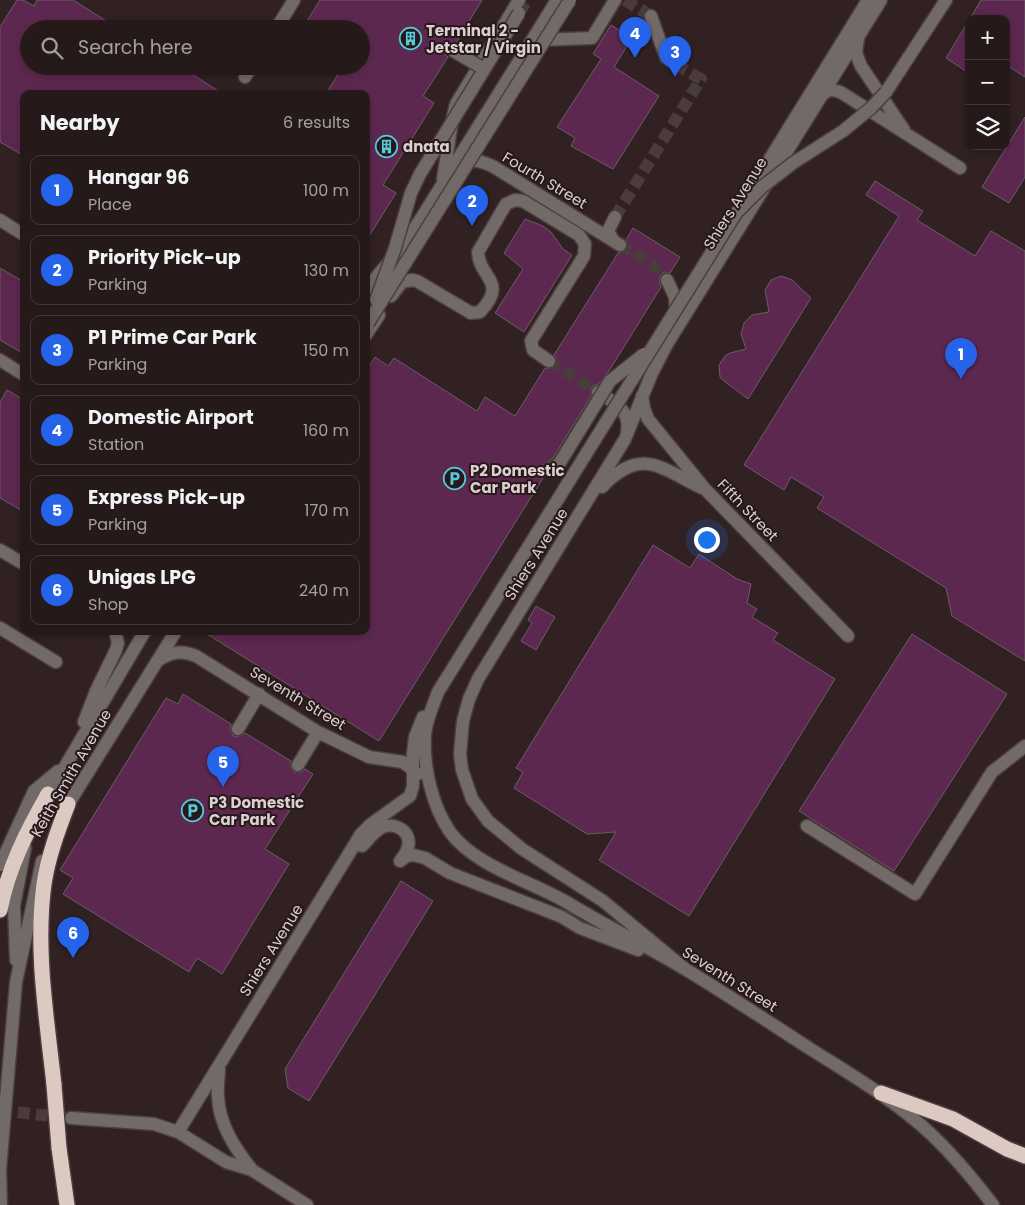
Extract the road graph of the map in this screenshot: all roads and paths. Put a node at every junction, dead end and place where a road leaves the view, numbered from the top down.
1 (294, 0) edge
2 (558, 0) edge
3 (570, 0) edge
4 (615, 0) edge
5 (890, 0) edge
6 (946, 0) edge
7 (875, 4) edge
8 (519, 6) edge
9 (651, 16) tunnel mouth
10 (282, 20) edge
11 (860, 32) junction
12 (532, 40) junction
13 (452, 50) dead end
14 (674, 63) tunnel mouth
15 (484, 69) junction
16 (820, 98) junction
17 (906, 134) junction
18 (960, 168) dead end
19 (451, 172) junction
20 (441, 187) junction
21 (736, 213) junction
22 (615, 218) tunnel mouth
23 (0, 220) edge
24 (20, 232) edge
25 (667, 280) tunnel mouth
26 (370, 285) edge
27 (370, 319) edge
28 (370, 323) edge
29 (370, 324) edge
30 (676, 329) junction
31 (652, 348) junction
32 (0, 360) edge
33 (549, 361) tunnel mouth
34 (20, 372) edge
35 (598, 392) tunnel mouth
36 (642, 396) junction
37 (625, 438) junction
38 (547, 472) dead end
39 (705, 489) junction
40 (589, 501) junction
41 (0, 550) edge
42 (20, 562) edge
43 (0, 628) edge
44 (116, 635) edge
45 (143, 635) edge
46 (173, 635) edge
47 (848, 636) dead end
48 (157, 661) junction
49 (56, 662) dead end
50 (438, 692) junction
51 (259, 694) junction
52 (238, 728) dead end
53 (318, 732) junction
54 (1025, 746) edge
55 (69, 758) junction
56 (298, 765) dead end
57 (414, 770) junction
58 (48, 794) junction
59 (68, 804) junction
60 (435, 804) junction
61 (807, 826) dead end
62 (0, 865) edge
63 (334, 878) junction
64 (0, 910) edge
65 (684, 968) junction
66 (16, 982) junction
67 (219, 1066) junction
68 (881, 1094) junction
69 (71, 1118) tunnel mouth
70 (178, 1132) junction
71 (1025, 1156) edge
72 (252, 1170) junction
73 (1, 1205) edge
74 (67, 1205) edge
75 (307, 1205) edge
76 (993, 1205) edge

1 - 10 street
2 - 12 street
3 - 28 street, bridge
4 - 12 street
5 - 7 street
6 - 21 street, bridge
7 - 11 street, Shiers Avenue
7 - 21 street, Shiers Avenue, bridge
8 - 15 street, bridge
8 - 20 street
9 - 14 street
11 - 16 street, Shiers Avenue
11 - 17 street
12 - 19 street
13 - 15 street, bridge
15 - 27 street, bridge
16 - 17 street
16 - 30 street, Shiers Avenue
17 - 18 street
19 - 20 street
19 - 22 street, Fourth Street
20 - 26 street
21 - 31 street, Shiers Avenue, bridge
23 - 24 street
25 - 30 street
29 - 33 street
30 - 36 street, Shiers Avenue
31 - 38 street, bridge
31 - 50 street, Shiers Avenue, bridge
32 - 34 street
35 - 37 street
36 - 37 street, Shiers Avenue
36 - 39 street, Fifth Street
37 - 40 street, Shiers Avenue
39 - 40 street
39 - 47 street, Fifth Street
40 - 65 street, Shiers Avenue
41 - 42 street
43 - 49 street
44 - 55 street
45 - 55 street, Keith Smith Avenue
46 - 48 street, Keith Smith Avenue
48 - 51 street, Seventh Street
48 - 59 street, Keith Smith Avenue
50 - 57 street
50 - 60 street, Seventh Street
51 - 52 street
51 - 53 street, Seventh Street
53 - 56 street
53 - 57 street, Seventh Street
54 - 61 street
55 - 58 street, Keith Smith Avenue
55 - 62 street, Keith Smith Avenue
57 - 60 street, Seventh Street
57 - 63 street, Shiers Avenue
58 - 64 highway
58 - 66 street, Keith Smith Avenue
59 - 66 street, Keith Smith Avenue
59 - 74 highway, bridge
60 - 65 street, Seventh Street
63 - 65 street
63 - 67 street, Shiers Avenue
65 - 68 street, Seventh Street
66 - 73 street
67 - 70 street, Shiers Avenue
67 - 72 street
68 - 71 highway
68 - 76 street, Seventh Street
69 - 70 street
70 - 72 street
72 - 75 street

